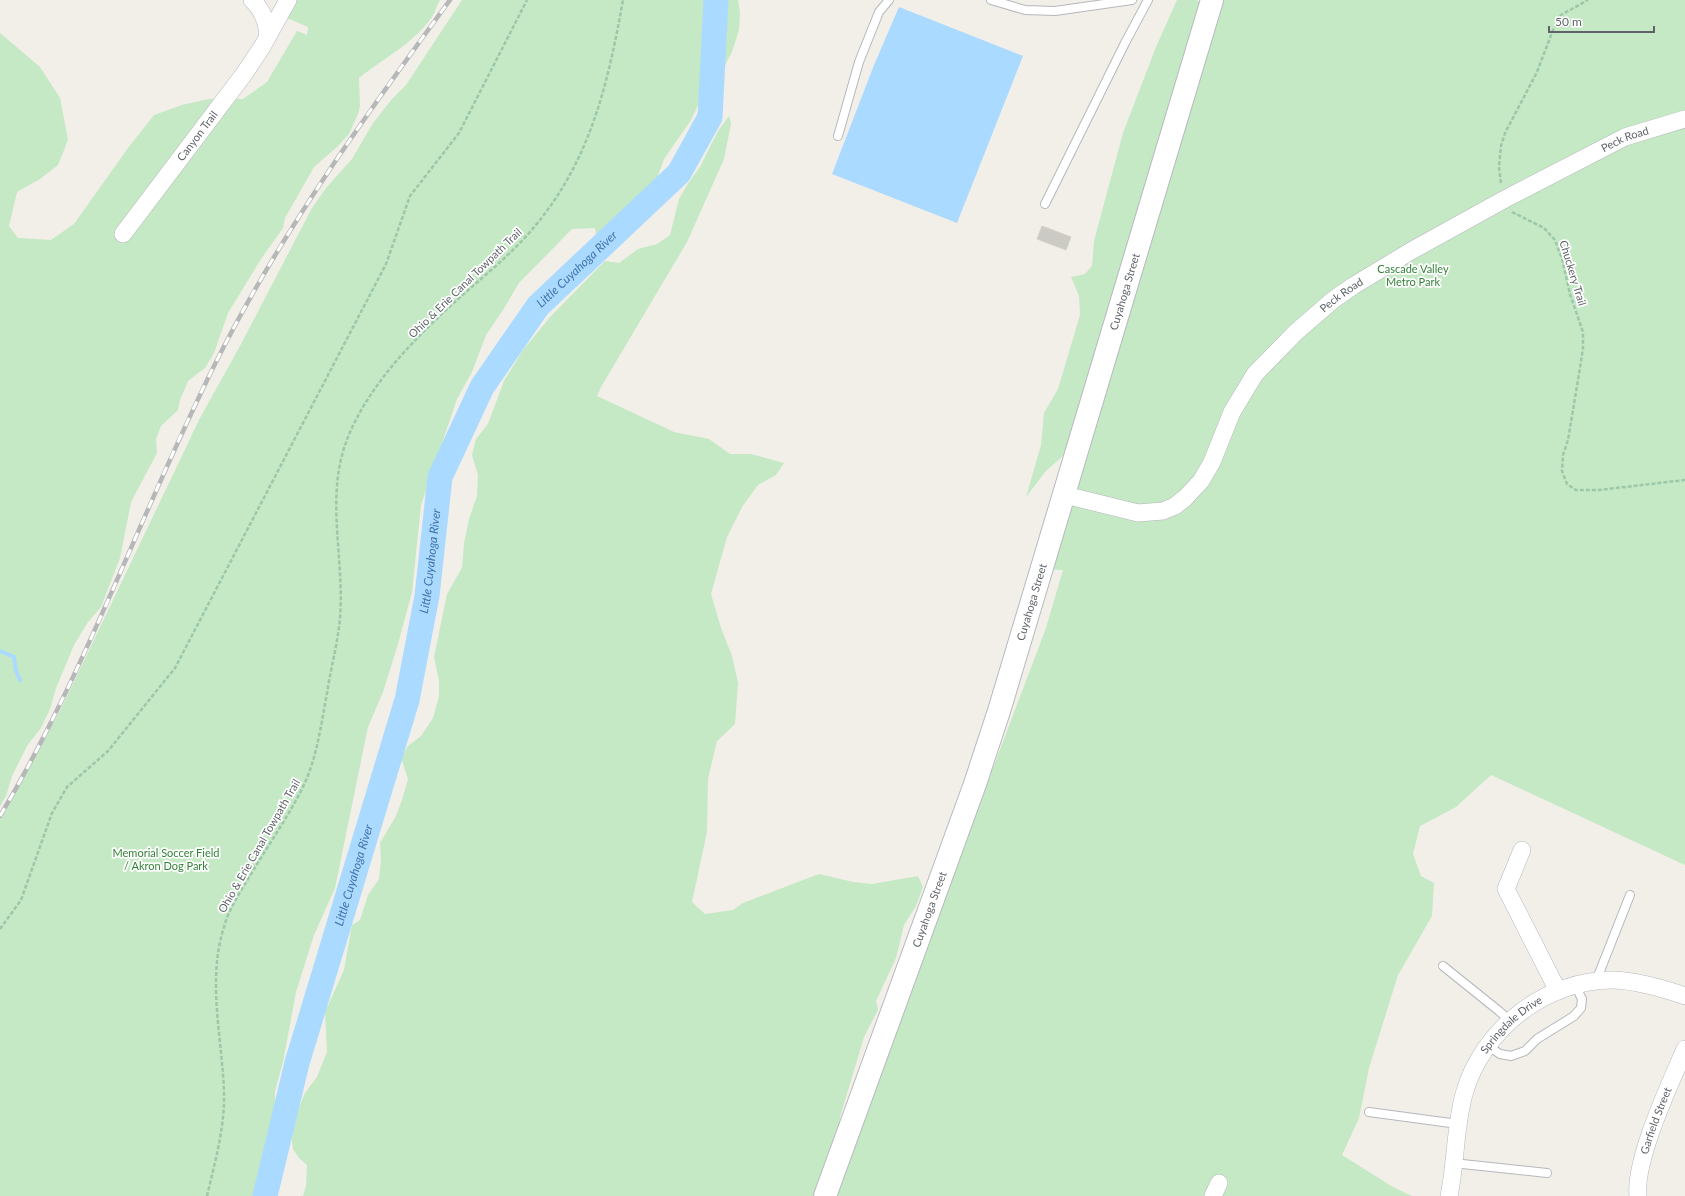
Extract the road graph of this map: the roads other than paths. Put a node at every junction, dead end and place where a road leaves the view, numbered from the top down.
1 (288, 0) edge
2 (889, 0) edge
3 (991, 0) edge
4 (1132, 0) edge
5 (1148, 0) edge
6 (1212, 0) edge
7 (255, 4) edge
8 (268, 36) junction
9 (1685, 119) edge
10 (838, 136) dead end
11 (1045, 204) dead end
12 (123, 234) dead end
13 (1065, 495) junction
14 (1522, 850) dead end
15 (1630, 895) dead end
16 (1443, 966) dead end
17 (1596, 982) junction
18 (1575, 985) junction
19 (1558, 991) junction
20 (1685, 996) edge
21 (1510, 1021) junction
22 (1488, 1046) junction
23 (1684, 1056) edge
24 (1369, 1112) dead end
25 (1458, 1124) junction
26 (1453, 1162) junction
27 (1547, 1173) dead end
28 (825, 1196) edge
29 (1449, 1196) edge
30 (1638, 1196) edge

1 - 8 street, Canyon Trail
2 - 10 lane
3 - 4 lane
5 - 11 lane
6 - 13 street, Cuyahoga Street
7 - 8 street
8 - 12 street, Canyon Trail
9 - 13 street, Peck Road
13 - 28 street, Cuyahoga Street
14 - 19 street
15 - 17 lane
16 - 21 lane
17 - 18 street, Springdale Drive
17 - 20 street, Springdale Drive
18 - 19 street, Springdale Drive
18 - 22 lane
19 - 21 street, Springdale Drive
21 - 22 street, Springdale Drive
22 - 25 street, Springdale Drive
23 - 30 street, Garfield Street
24 - 25 lane
25 - 26 street, Springdale Drive
26 - 27 lane
26 - 29 street, Springdale Drive

